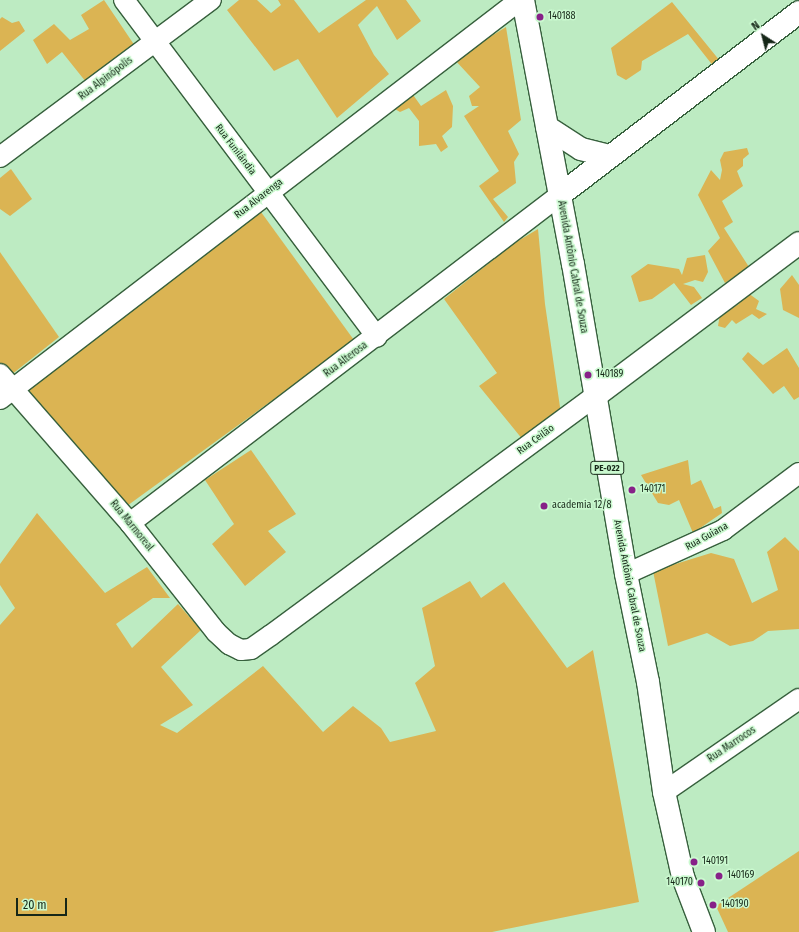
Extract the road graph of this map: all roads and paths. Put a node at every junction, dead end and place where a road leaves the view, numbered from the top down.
1 (124, 0) edge
2 (211, 0) edge
3 (522, 0) edge
4 (799, 12) edge
5 (154, 43) junction
6 (547, 127) junction
7 (610, 156) junction
8 (0, 157) edge
9 (267, 192) junction
10 (560, 195) junction
11 (799, 243) edge
12 (377, 336) junction
13 (0, 374) edge
14 (6, 394) edge
15 (594, 397) junction
16 (799, 473) edge
17 (130, 523) junction
18 (626, 574) junction
19 (271, 635) joint
20 (799, 699) edge
21 (664, 792) junction
22 (704, 932) edge

1 - 5 street, Rua Funilândia
2 - 5 street, Rua Alpinópolis
3 - 6 main road, Avenida Antônio Cabral de Souza / PE-022
3 - 9 street, Rua Alvarenga
4 - 7 main road
5 - 8 street, Rua Alpinópolis
5 - 9 street, Rua Funilândia
6 - 7 main road
6 - 10 main road, Avenida Antônio Cabral de Souza / PE-022
7 - 10 main road
9 - 12 street, Rua Funilândia
9 - 14 street, Rua Alvarenga
10 - 12 street, Rua Alterosa
10 - 15 main road, Avenida Antônio Cabral de Souza / PE-022
11 - 15 main road, Rua Ceilão
12 - 17 street, Rua Alterosa
13 - 14 street, Rua Marmoreal
14 - 17 street, Rua Marmoreal
15 - 18 main road, Avenida Antônio Cabral de Souza / PE-022
15 - 19 street, Rua Ceilão
16 - 18 street, Rua Guiana
17 - 19 street, Rua Marmoreal
18 - 21 main road, Avenida Antônio Cabral de Souza / PE-022
20 - 21 street, Rua Marrocos
21 - 22 main road, Avenida Antônio Cabral de Souza / PE-022

